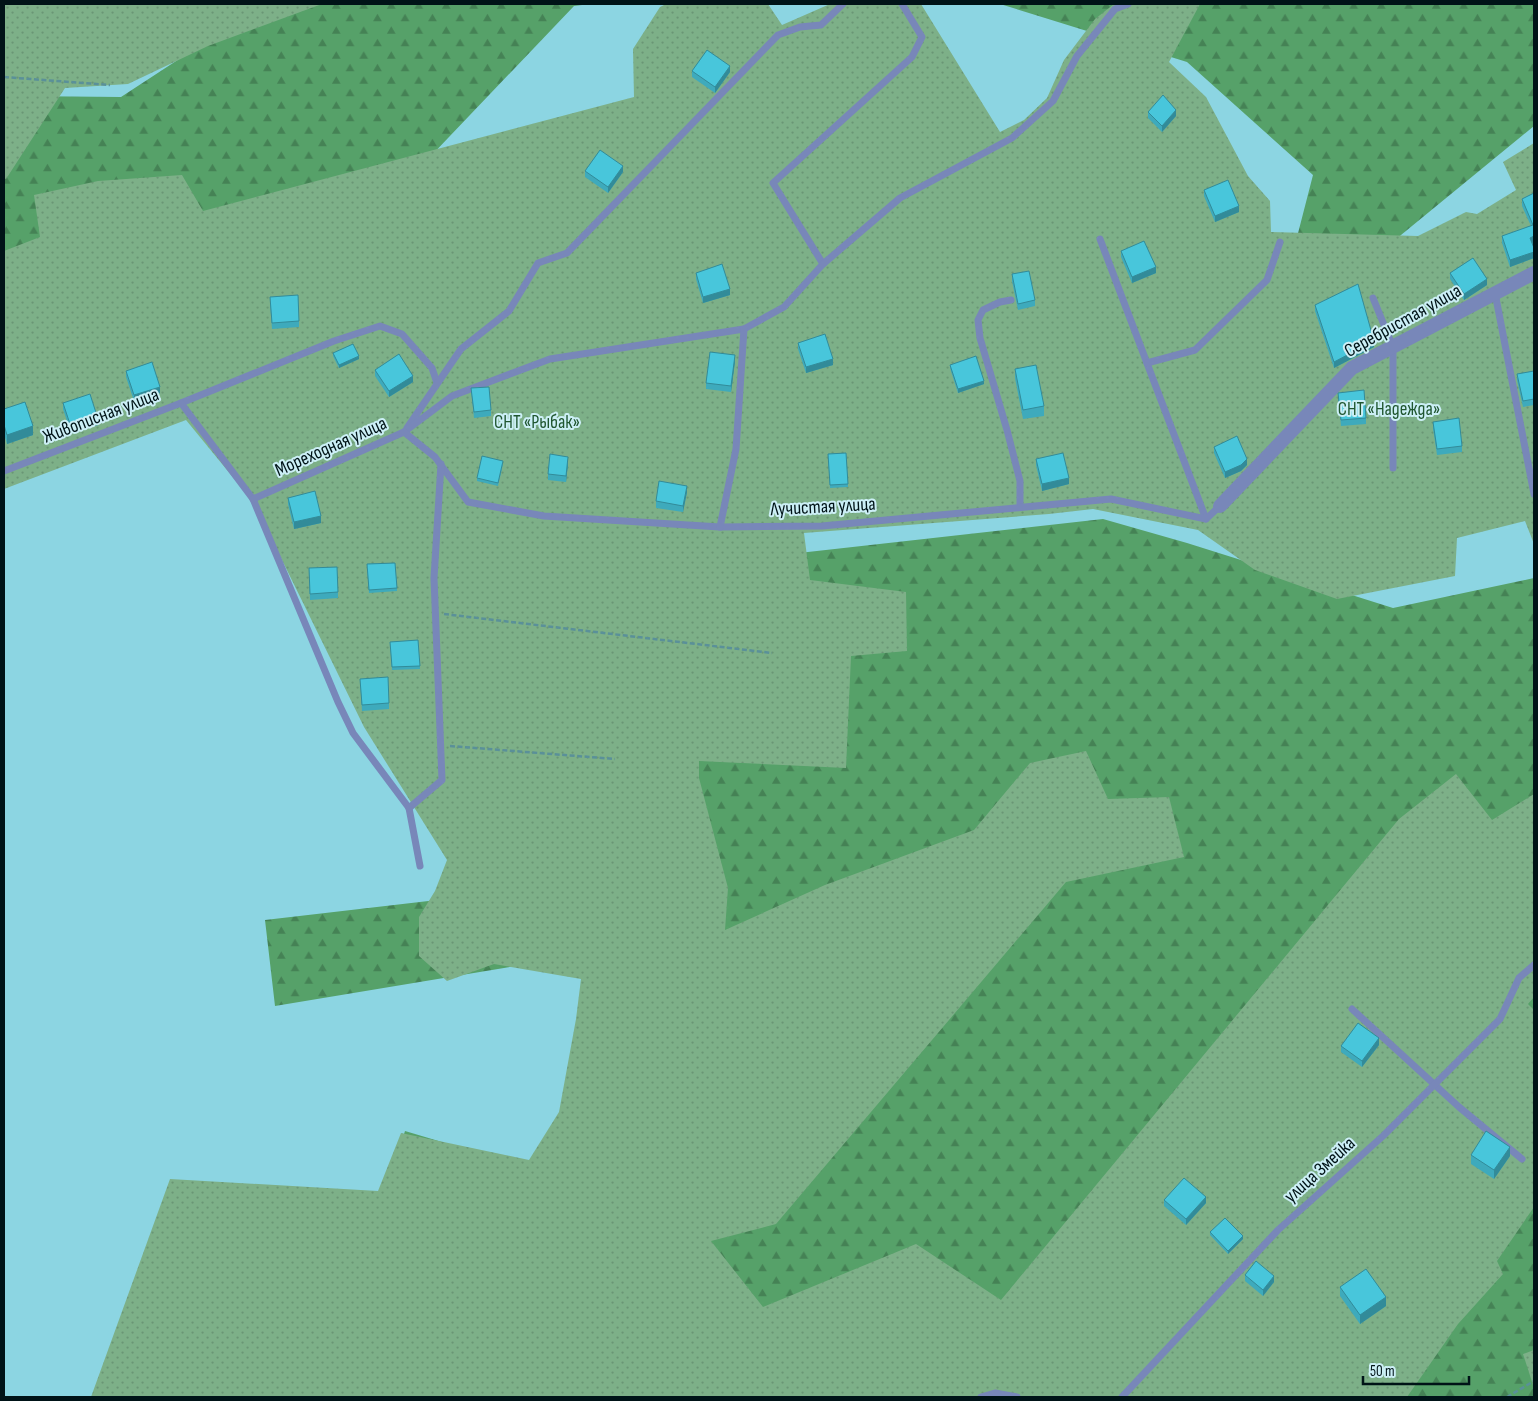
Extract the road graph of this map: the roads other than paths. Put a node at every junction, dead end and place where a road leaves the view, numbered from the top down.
1 (843, 4) edge
2 (902, 4) edge
3 (1128, 4) edge
4 (1100, 239) dead end
5 (1280, 242) dead end
6 (824, 264) junction
7 (1534, 272) edge
8 (1495, 293) junction
9 (1373, 298) dead end
10 (1011, 300) dead end
11 (744, 329) junction
12 (1393, 347) junction
13 (1147, 363) junction
14 (438, 383) junction
15 (181, 403) junction
16 (404, 432) junction
17 (441, 464) junction
18 (1393, 468) dead end
19 (4, 471) edge
20 (1534, 494) edge
21 (253, 498) junction
22 (1220, 506) joint
23 (1020, 507) junction
24 (1206, 519) junction
25 (720, 527) junction
26 (409, 808) junction
27 (420, 866) dead end
28 (1534, 965) edge
29 (1352, 1009) dead end
30 (1434, 1085) junction
31 (1522, 1159) dead end
32 (981, 1397) edge
33 (1017, 1397) edge
34 (1122, 1397) edge

1 - 14 lane
2 - 6 lane
3 - 6 lane
4 - 13 lane
5 - 13 lane
6 - 11 lane
7 - 8 street, Серебристая улица
8 - 12 street, Серебристая улица
8 - 20 lane
9 - 12 lane
10 - 23 lane
11 - 16 lane
11 - 25 lane
12 - 18 lane
12 - 22 street, Серебристая улица
13 - 24 lane
14 - 15 lane
14 - 16 lane
15 - 19 lane, Живописная улица
15 - 21 lane, Живописная улица
16 - 17 lane, Мореходная улица
16 - 21 lane, Мореходная улица
17 - 25 lane, Лучистая улица
17 - 26 lane
21 - 26 lane, Живописная улица
22 - 24 lane
23 - 24 lane, Лучистая улица
23 - 25 lane, Лучистая улица
26 - 27 lane
28 - 30 lane, улица Змейка
29 - 30 lane
30 - 31 lane
30 - 34 lane, улица Змейка
32 - 33 lane

